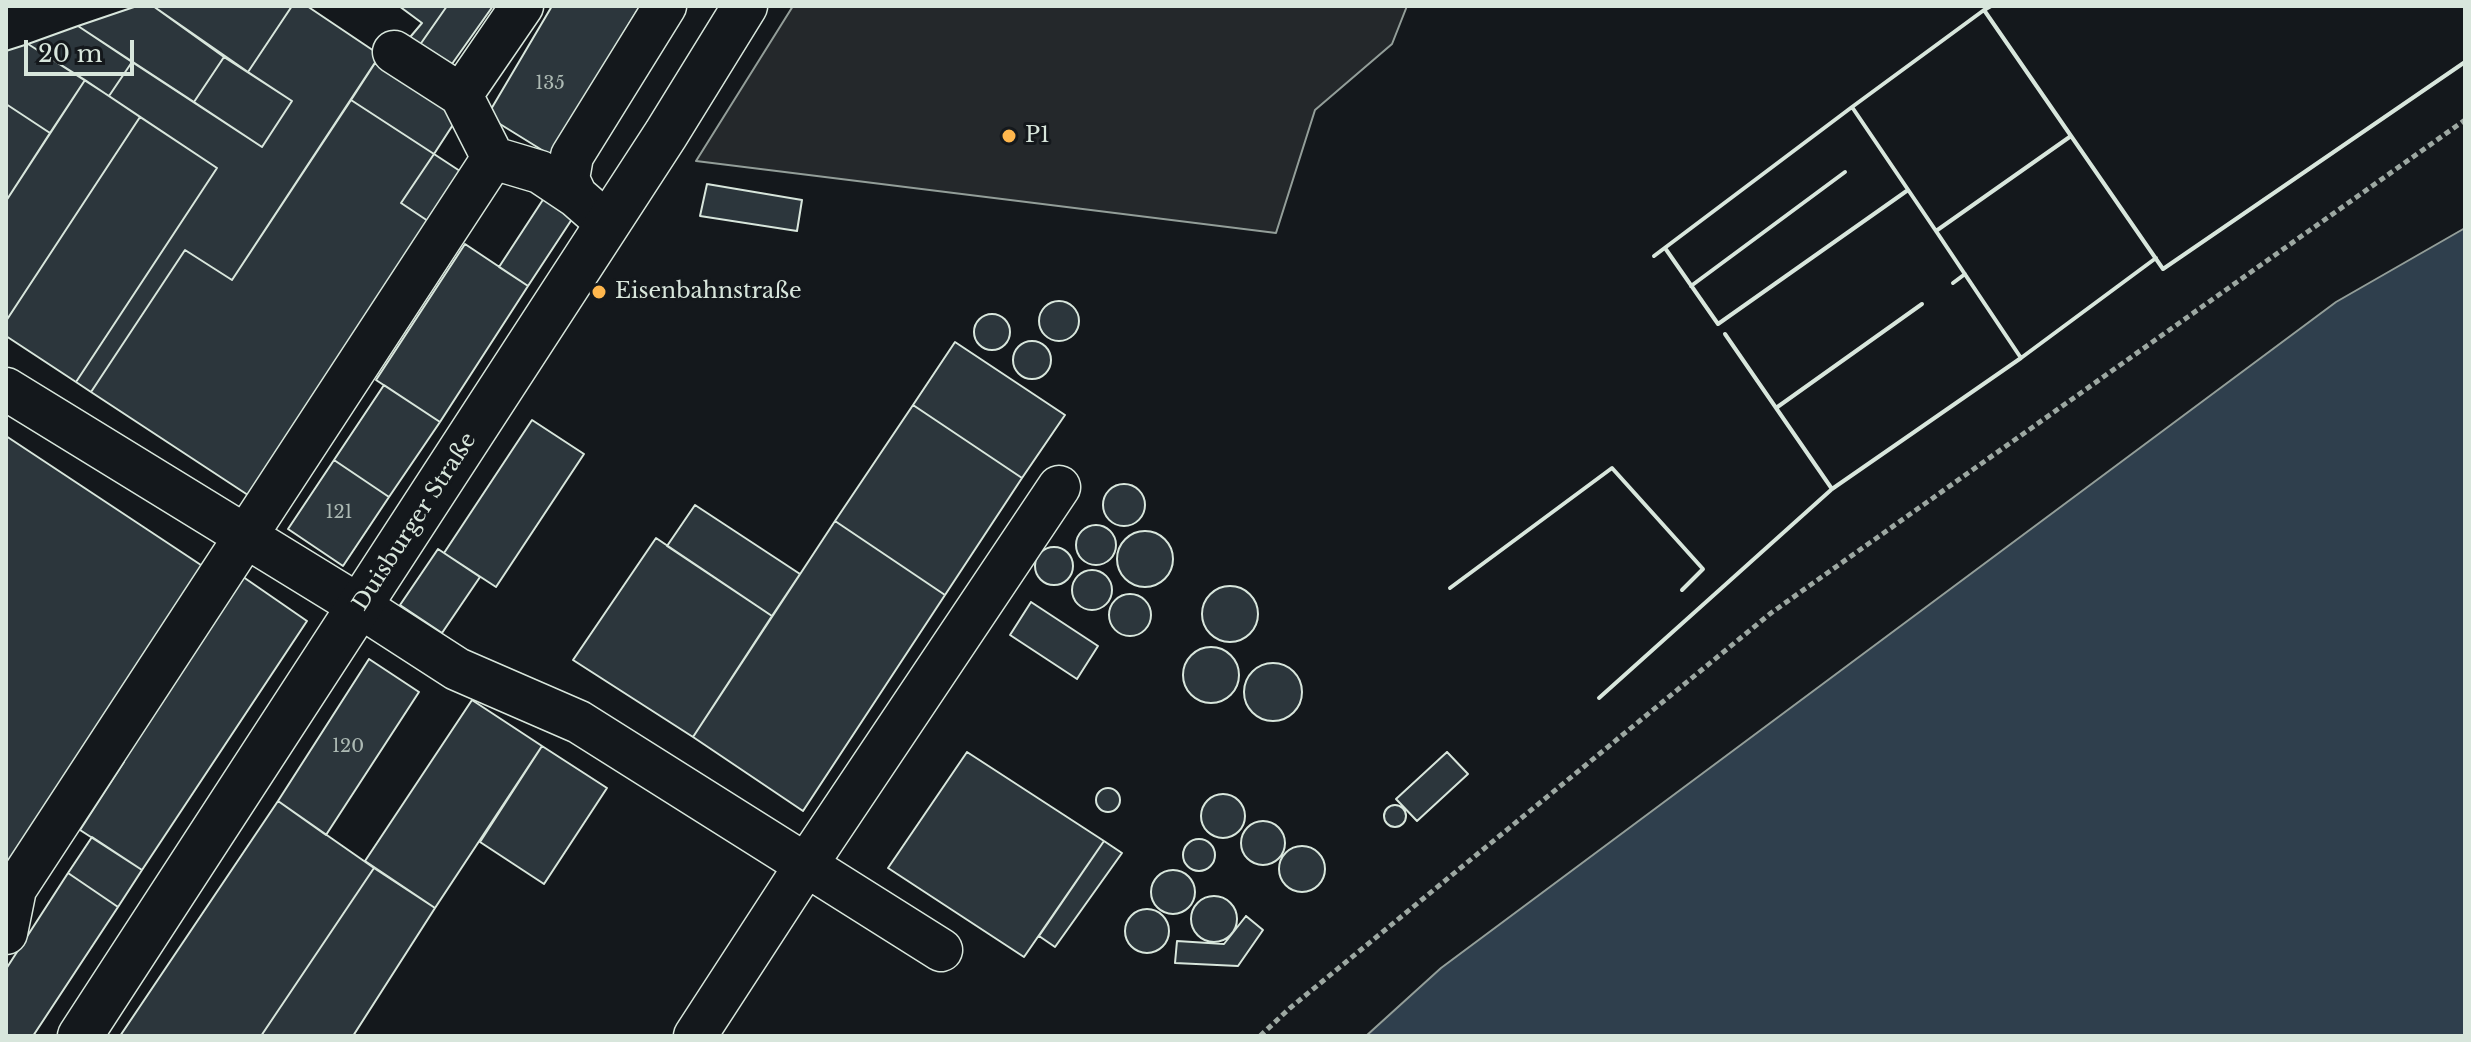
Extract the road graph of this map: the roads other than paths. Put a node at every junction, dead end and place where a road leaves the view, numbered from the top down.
1 (522, 6) edge
2 (665, 6) edge
3 (745, 6) edge
4 (394, 52) dead end
5 (461, 95) junction
6 (493, 158) junction
7 (592, 210) junction
8 (6, 389) edge
9 (1059, 487) dead end
10 (245, 535) junction
11 (361, 607) junction
12 (806, 865) junction
13 (6, 933) edge
14 (941, 950) dead end
15 (80, 1036) edge
16 (695, 1036) edge

1 - 5 lane
2 - 7 lane
3 - 7 main road, Duisburger Straße
4 - 5 lane
5 - 6 lane
6 - 7 lane
6 - 10 lane
7 - 11 main road, Duisburger Straße
8 - 10 lane
9 - 12 lane
10 - 11 lane
10 - 13 lane
11 - 12 lane
11 - 15 main road, Duisburger Straße
12 - 14 lane
12 - 16 lane

